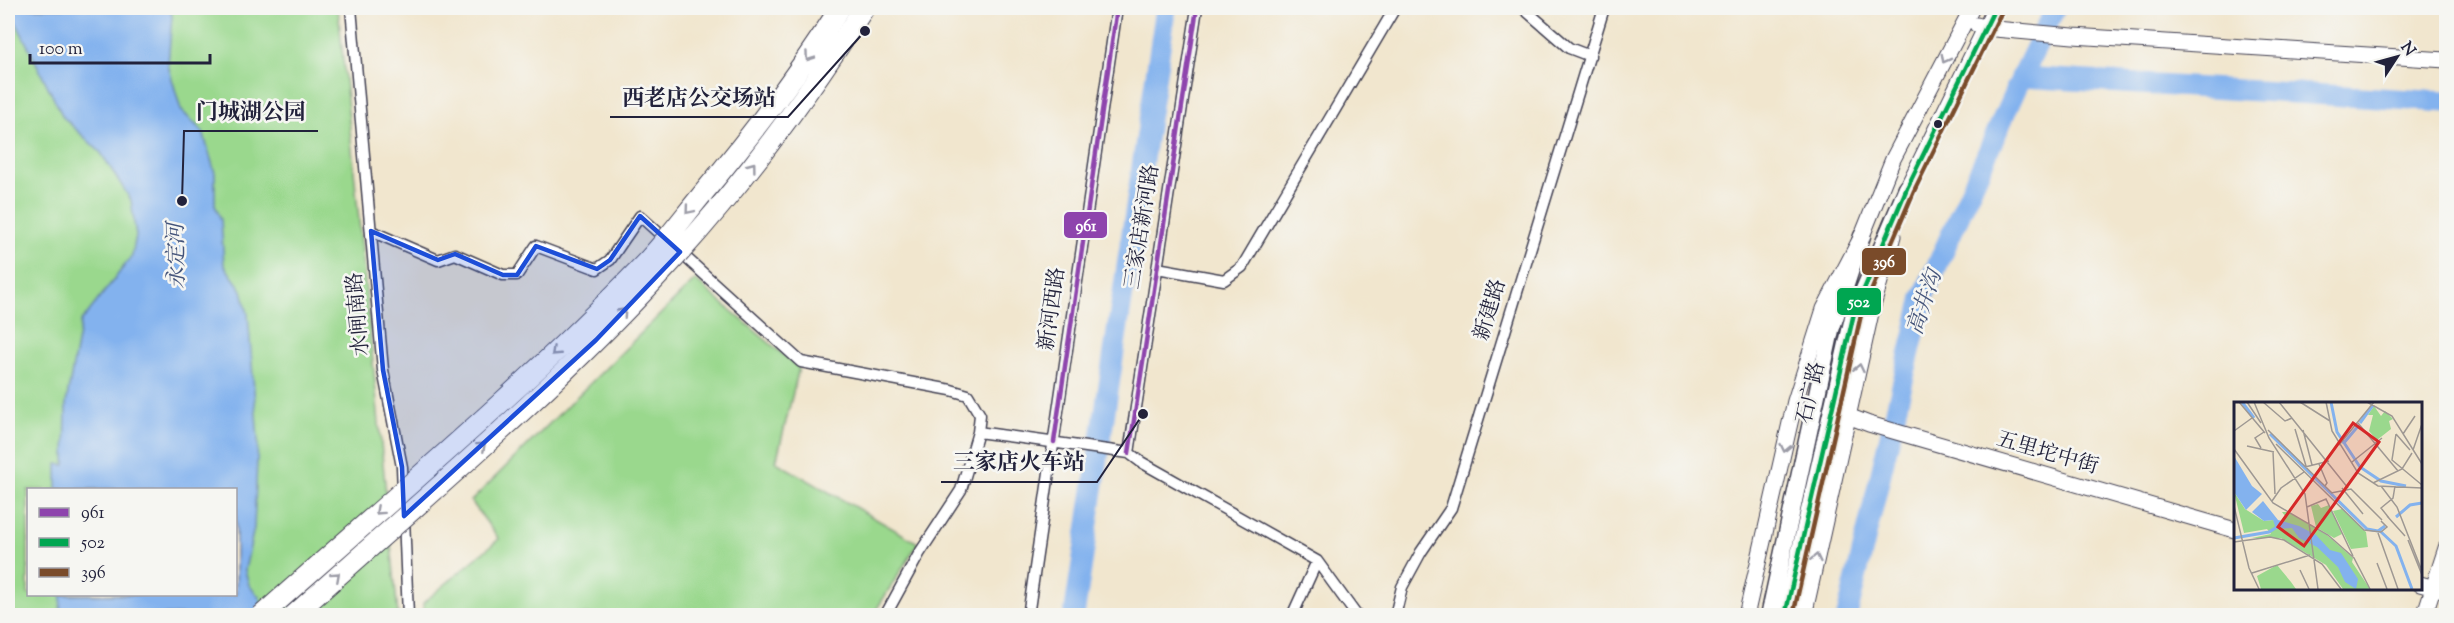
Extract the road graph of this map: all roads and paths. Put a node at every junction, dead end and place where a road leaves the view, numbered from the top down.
1 (351, 8) edge
2 (840, 8) edge
3 (864, 8) edge
4 (1117, 8) edge
5 (1197, 8) edge
6 (1395, 8) edge
7 (1523, 8) edge
8 (1604, 8) edge
9 (1995, 8) edge
10 (1969, 13) edge
11 (1984, 28) junction
12 (1590, 56) junction
13 (2446, 60) edge
14 (1907, 188) junction
15 (371, 231) junction
16 (1862, 236) junction
17 (1156, 268) junction
18 (1848, 416) junction
19 (978, 432) junction
20 (1053, 442) junction
21 (1130, 453) junction
22 (2234, 530) edge
23 (2446, 548) edge
24 (1317, 561) junction
25 (2433, 588) edge
26 (261, 615) edge
27 (293, 615) edge
28 (408, 615) edge
29 (885, 615) edge
30 (1028, 615) edge
31 (1292, 615) edge
32 (1357, 615) edge
33 (1395, 615) edge
34 (1746, 615) edge
35 (1769, 615) edge
36 (1785, 615) edge
37 (1804, 615) edge
38 (2424, 615) edge

1 - 15 street, 水闸南路
2 -> 26 highway, bridge
27 -> 3 highway, bridge
4 - 20 street, 新河西路
5 - 17 street, 三家店新河路
6 - 17 street
7 - 12 street
8 - 12 street, 新建路
9 - 11 main road
10 - 11 main road
10 -> 16 main road
11 - 13 main road
11 - 14 main road
12 - 33 street, 新建路
18 -> 14 main road
14 - 36 main road, 石广路
15 - 19 street
15 - 28 street, 水闸南路
16 -> 34 main road
16 - 35 main road, 石广路
17 - 21 street, 三家店新河路
18 - 22 main road, 五里坨中街
37 -> 18 main road
19 - 20 street
19 - 29 street
20 - 21 street
20 - 30 street, 新河西路
21 - 24 street
23 - 25 main road
24 - 31 street
24 - 32 street
25 - 38 main road

